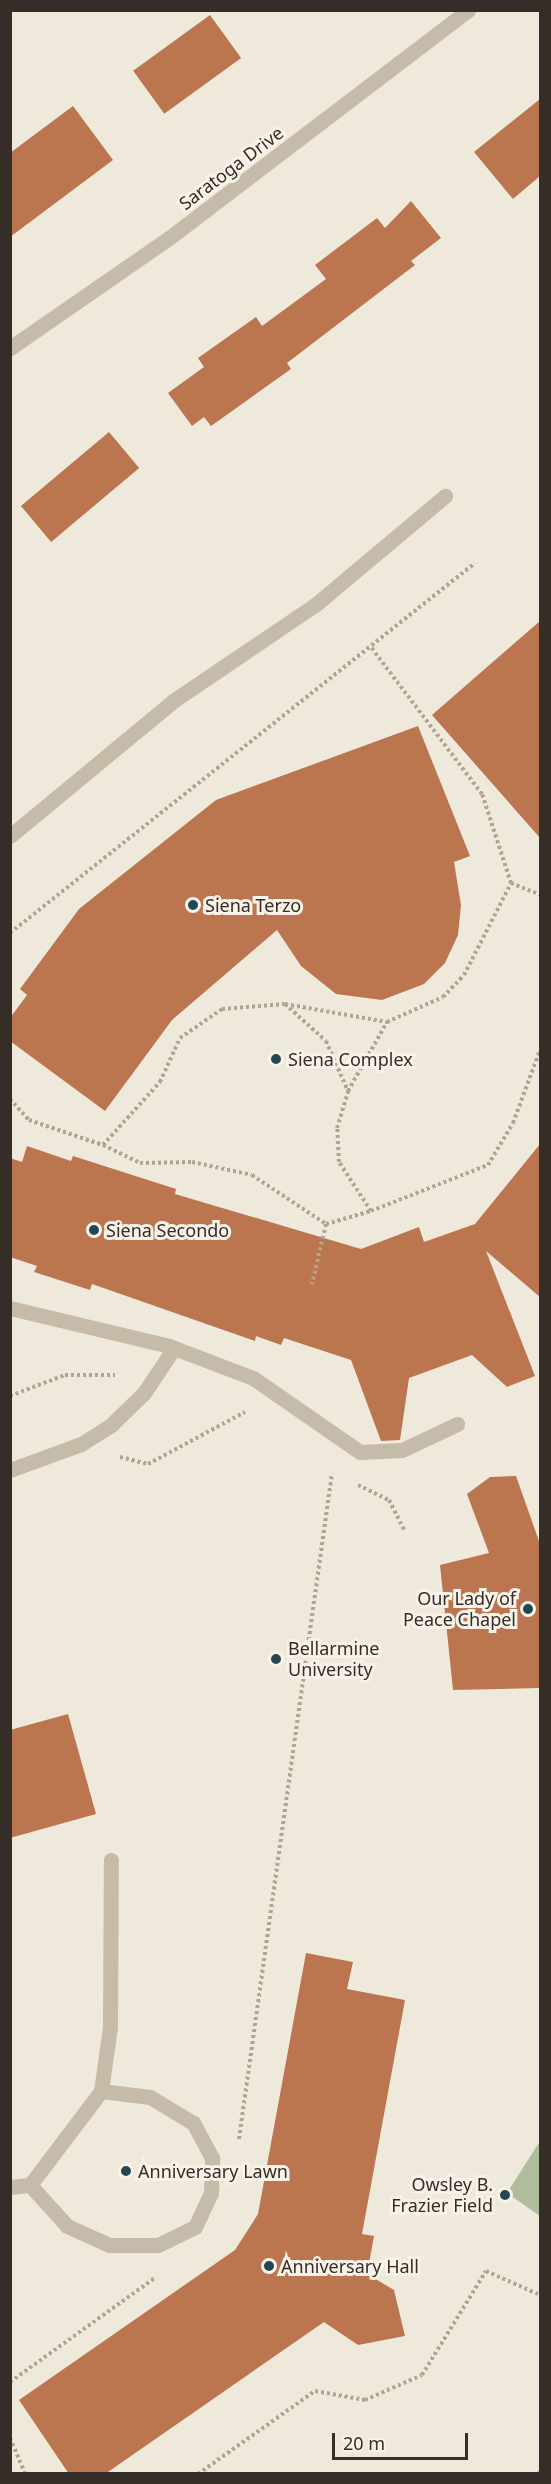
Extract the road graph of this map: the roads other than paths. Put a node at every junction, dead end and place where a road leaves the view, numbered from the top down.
1 (468, 10) edge
2 (10, 348) edge
3 (445, 496) dead end
4 (10, 836) edge
5 (10, 1308) edge
6 (174, 1348) junction
7 (457, 1424) dead end
8 (10, 1470) edge
9 (111, 1860) dead end
10 (100, 2091) junction
11 (30, 2185) junction
12 (10, 2187) edge

1 - 2 street, Saratoga Drive
3 - 4 street
5 - 6 street
6 - 7 street
6 - 8 street
9 - 10 street
10 - 11 street
10 - 11 street
11 - 12 street

